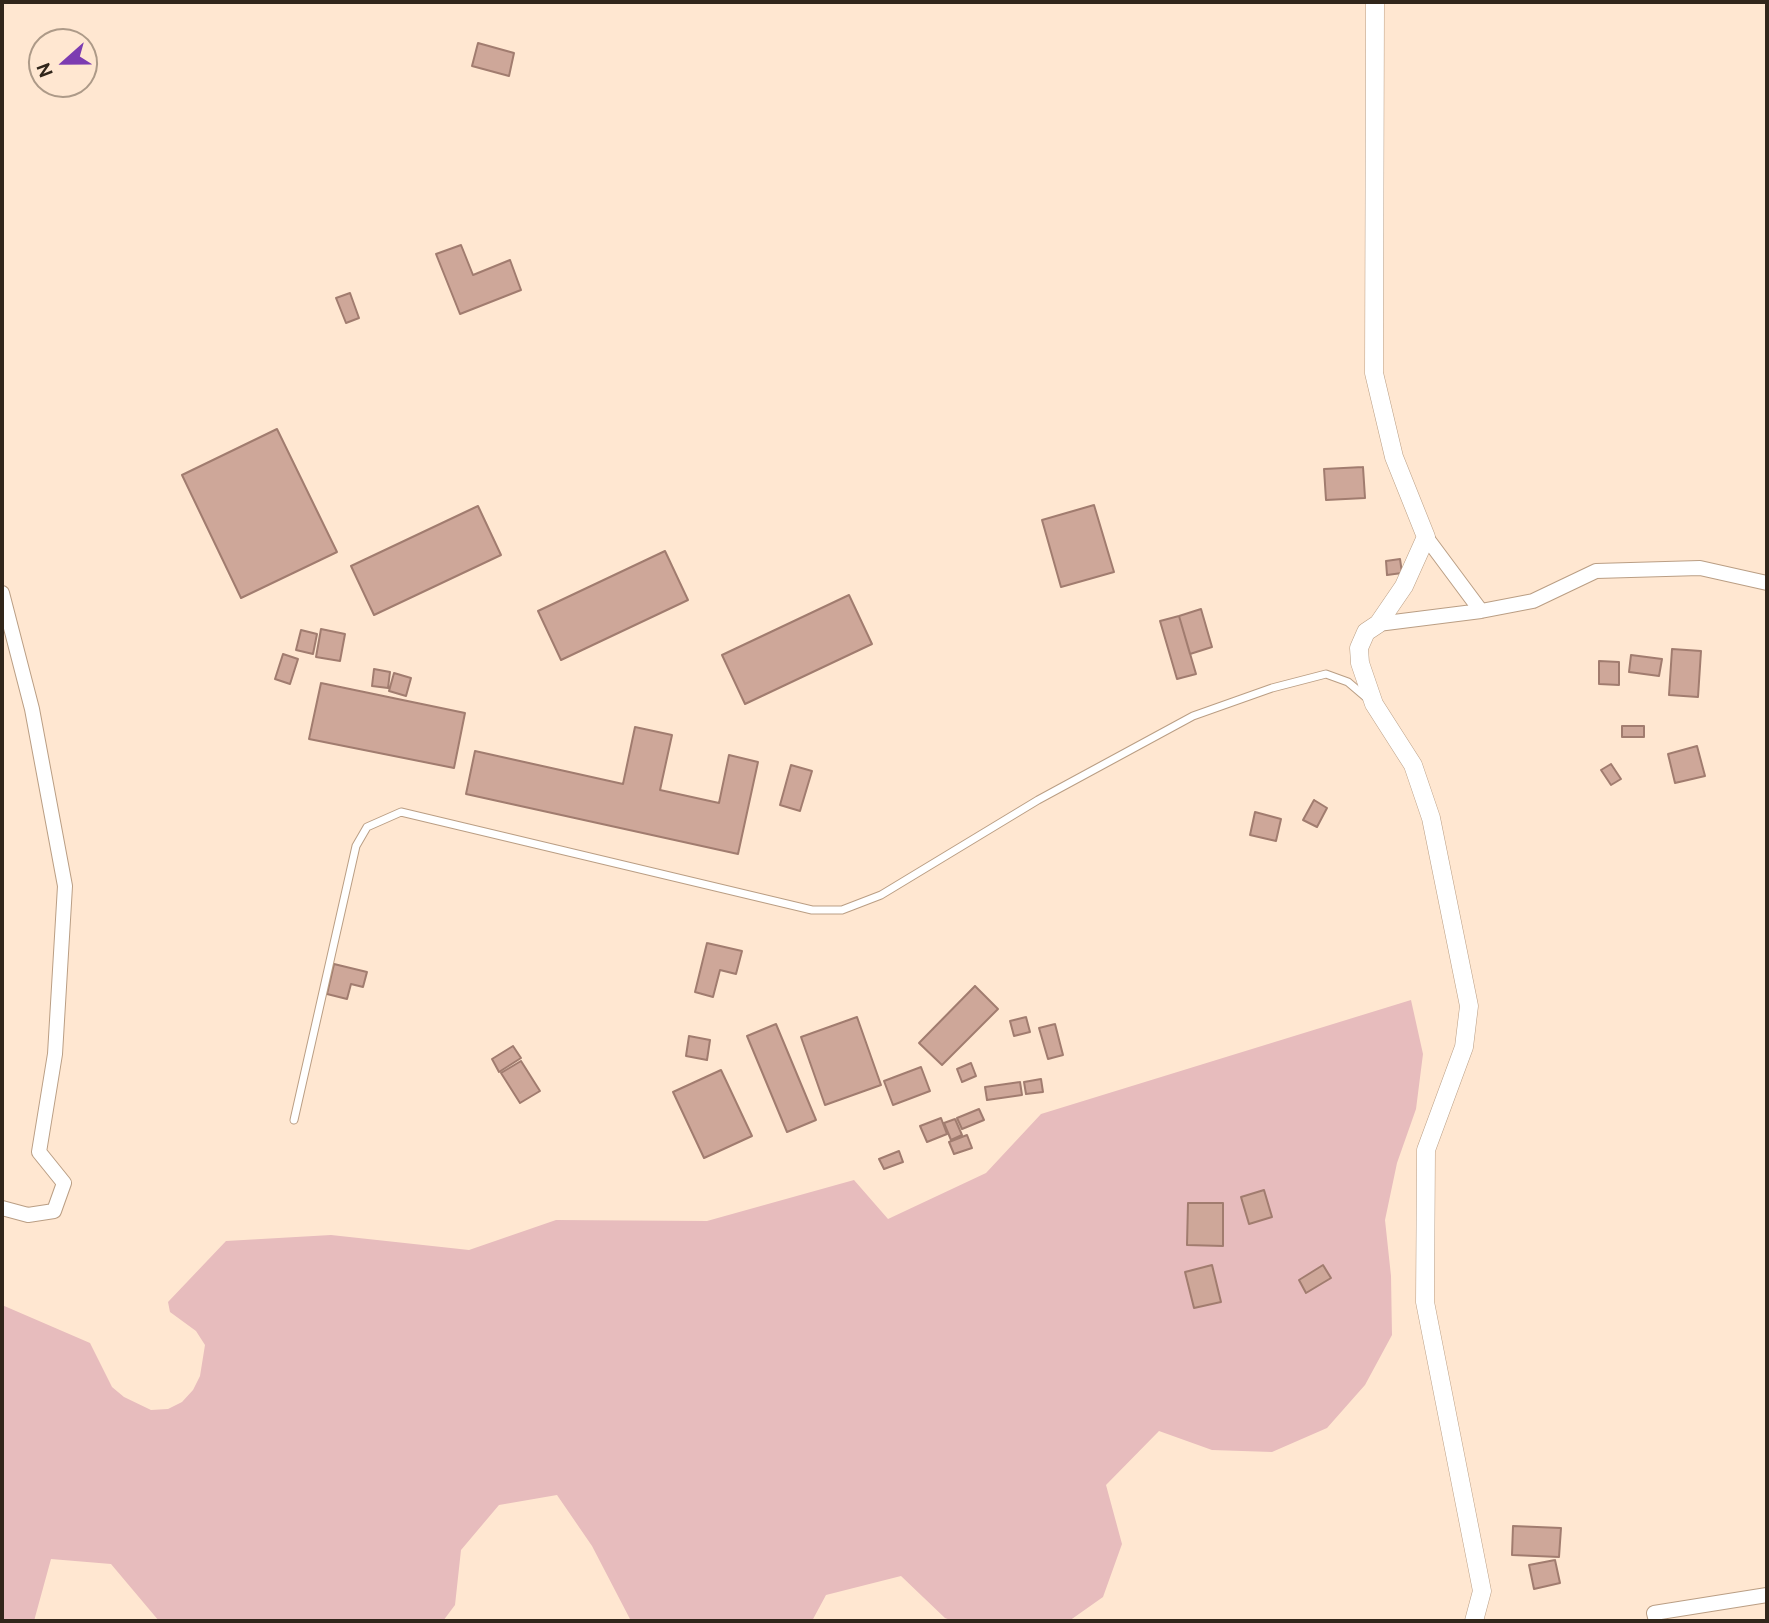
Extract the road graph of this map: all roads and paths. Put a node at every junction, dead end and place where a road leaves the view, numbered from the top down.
1 (1376, 2) edge
2 (1426, 537) junction
3 (1767, 583) edge
4 (2, 593) edge
5 (1482, 611) junction
6 (1378, 624) junction
7 (1374, 704) junction
8 (293, 1120) dead end
9 (2, 1208) edge
10 (1767, 1595) edge
11 (1474, 1621) edge
12 (1656, 1621) edge

1 - 2 street
2 - 5 street
2 - 6 street
3 - 5 street
4 - 9 street
5 - 6 street
6 - 7 street
7 - 8 lane
7 - 11 street
10 - 12 street

